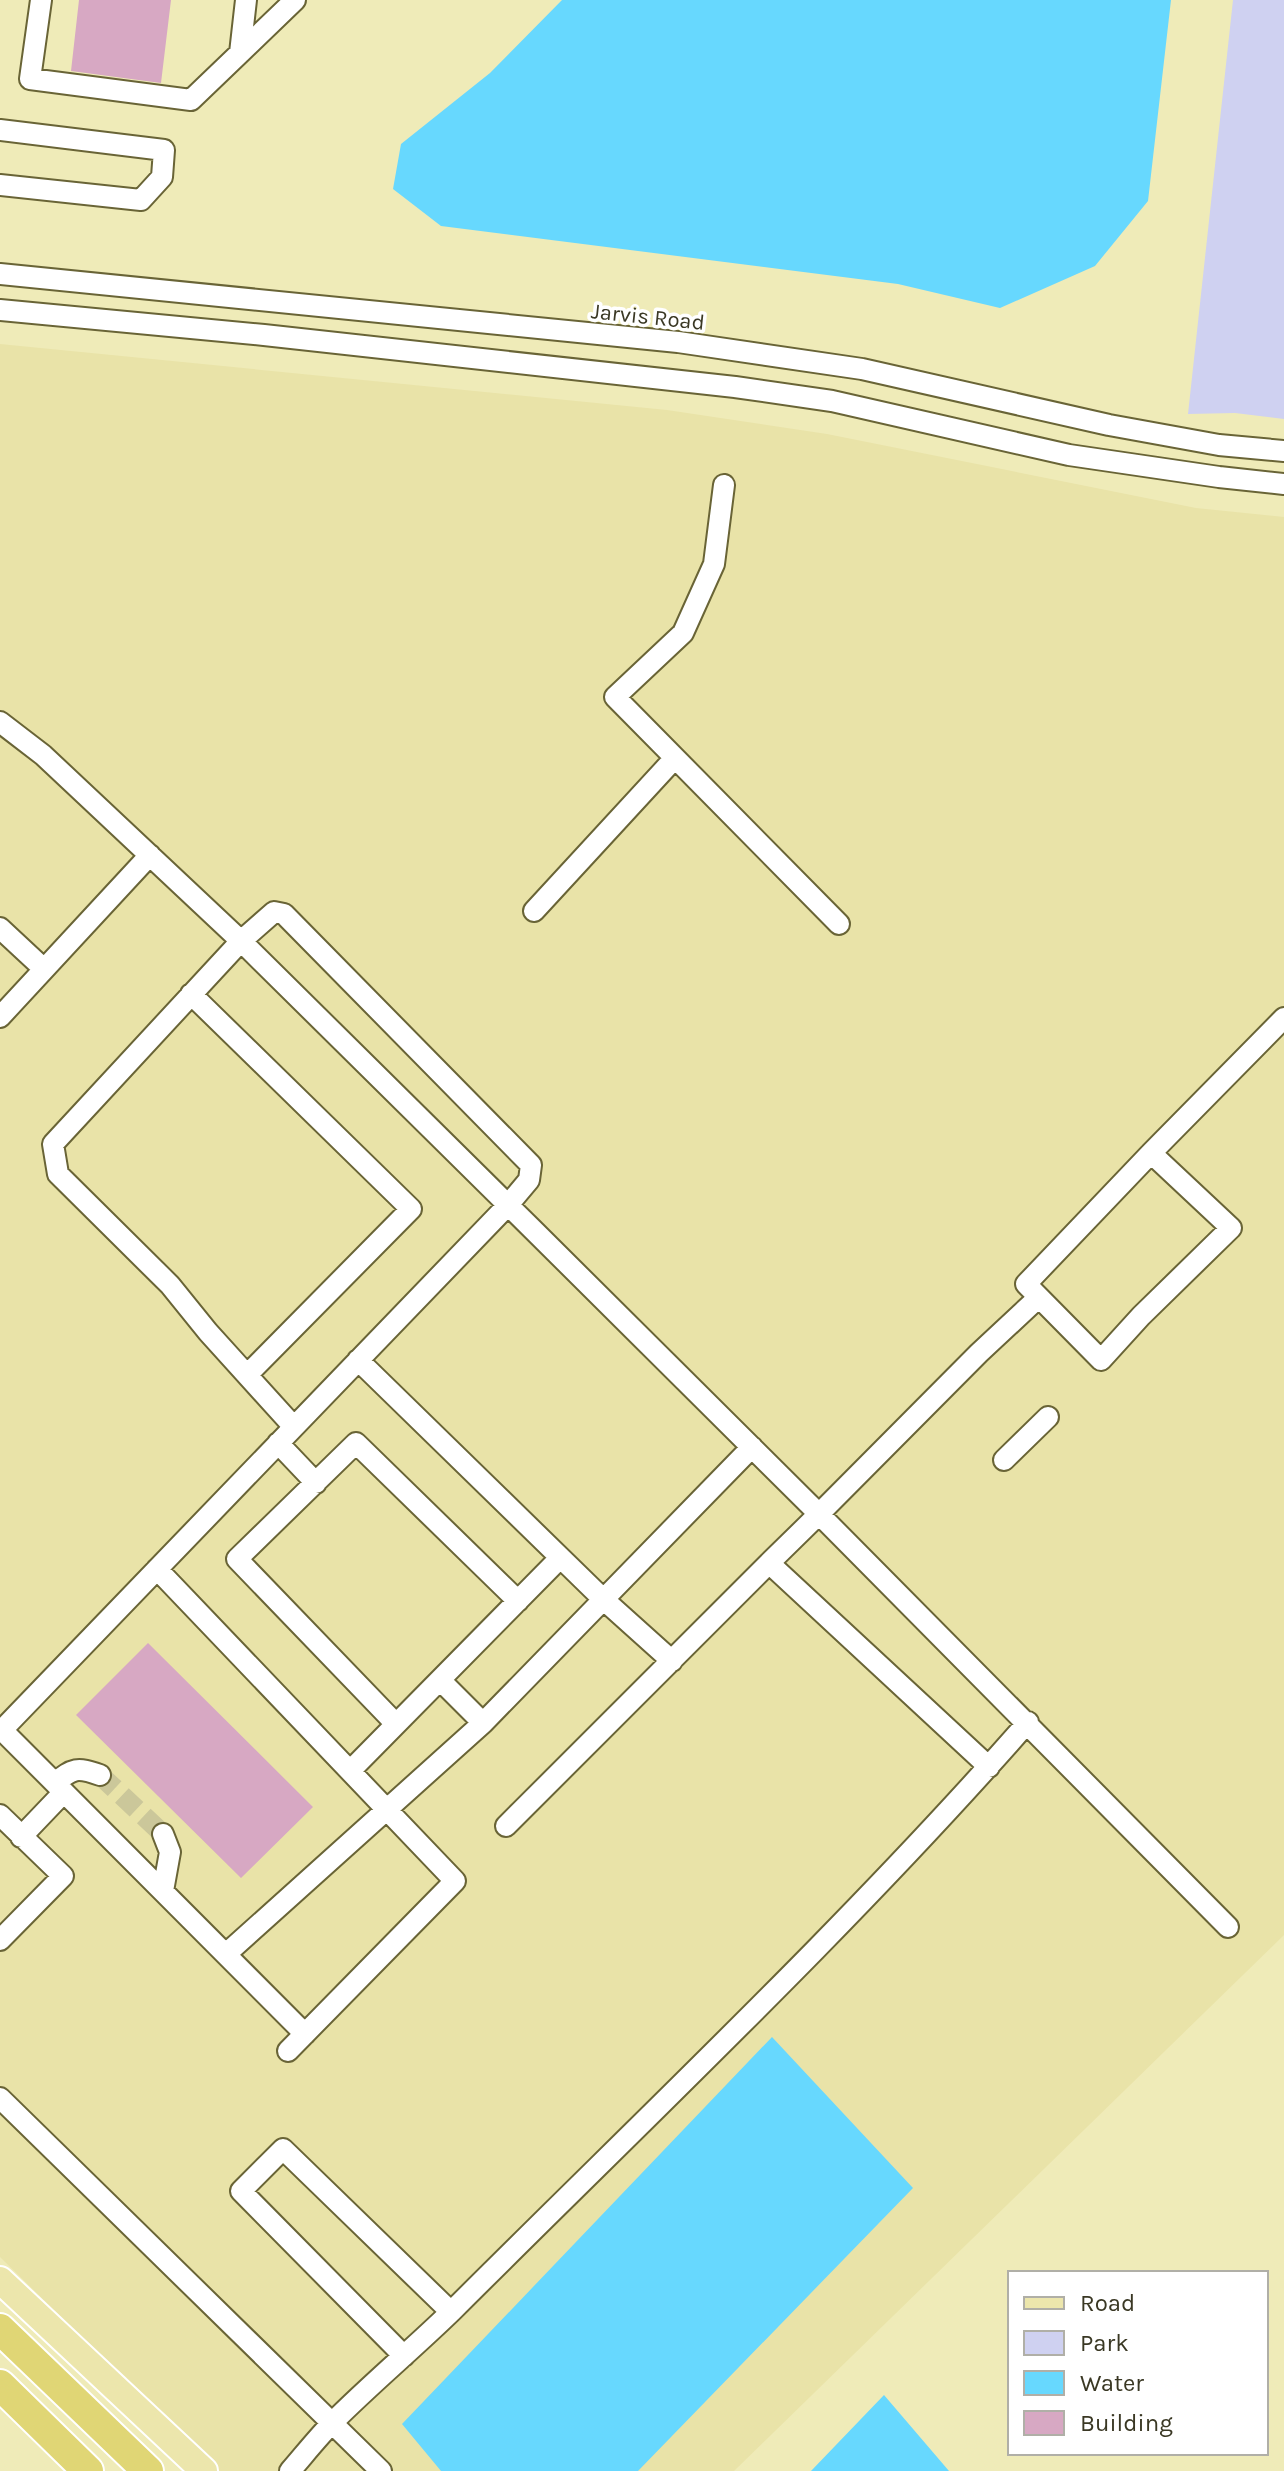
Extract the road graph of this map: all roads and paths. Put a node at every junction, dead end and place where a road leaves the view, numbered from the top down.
1 (41, 0) edge
2 (246, 0) edge
3 (295, 0) edge
4 (240, 53) junction
5 (0, 130) edge
6 (0, 185) edge
7 (0, 274) edge
8 (274, 304) junction
9 (0, 310) edge
10 (273, 336) junction
11 (1224, 445) junction
12 (1284, 451) edge
13 (1219, 477) junction
14 (1284, 484) edge
15 (724, 485) dead end
16 (0, 722) edge
17 (674, 759) junction
18 (150, 855) junction
19 (534, 911) dead end
20 (839, 924) dead end
21 (0, 928) edge
22 (241, 941) junction
23 (44, 969) junction
24 (191, 994) junction
25 (0, 1017) edge
26 (1284, 1018) edge
27 (1151, 1153) junction
28 (508, 1205) junction
29 (1038, 1298) junction
30 (358, 1360) junction
31 (247, 1375) junction
32 (1048, 1417) dead end
33 (294, 1427) junction
34 (278, 1443) junction
35 (752, 1447) junction
36 (1004, 1460) dead end
37 (316, 1483) junction
38 (819, 1514) junction
39 (560, 1558) junction
40 (769, 1563) junction
41 (157, 1569) junction
42 (603, 1599) junction
43 (518, 1601) junction
44 (672, 1661) junction
45 (440, 1680) junction
46 (1028, 1722) junction
47 (483, 1723) junction
48 (396, 1724) junction
49 (1, 1729) edge
50 (989, 1767) junction
51 (350, 1771) junction
52 (100, 1775) dead end
53 (59, 1788) junction
54 (385, 1809) junction
55 (0, 1815) edge
56 (506, 1826) dead end
57 (163, 1834) tunnel mouth
58 (21, 1837) junction
59 (163, 1891) junction
60 (1228, 1927) dead end
61 (0, 1940) edge
62 (226, 1954) junction
63 (305, 2034) junction
64 (288, 2051) dead end
65 (0, 2098) edge
66 (0, 2280) edge
67 (451, 2312) junction
68 (0, 2329) edge
69 (404, 2356) junction
70 (0, 2385) edge
71 (333, 2422) junction
72 (88, 2471) edge
73 (148, 2471) edge
74 (204, 2471) edge
75 (290, 2471) edge
76 (381, 2471) edge

1 - 4 street
2 - 4 street
3 - 4 street
5 - 6 street
7 - 8 street, Jarvis Road
8 - 10 street
8 - 11 street, Jarvis Road
9 - 10 street
10 - 13 street
11 - 12 street, Jarvis Road
11 - 13 street
13 - 14 street
15 - 17 street
16 - 18 street
17 - 19 street
17 - 20 street
18 - 22 street
18 - 23 street
21 - 23 street
22 - 24 street
22 - 28 street
22 - 28 street
23 - 25 street
24 - 31 street
24 - 31 street
26 - 27 street
27 - 29 street
27 - 29 street
28 - 30 street
28 - 35 street
29 - 38 street
30 - 33 street
30 - 39 street
31 - 33 street
32 - 36 street
33 - 34 street
34 - 37 street
34 - 41 street
35 - 38 street
35 - 42 street
37 - 43 street
37 - 48 street
38 - 40 street
38 - 46 street
39 - 42 street
39 - 43 street
40 - 44 street
40 - 50 street
41 - 49 street
41 - 51 street
42 - 44 street
42 - 47 street
43 - 45 street
44 - 56 street
45 - 47 street
45 - 48 street
46 - 50 street
46 - 60 street
47 - 54 street
48 - 51 street
49 - 53 street
50 - 67 street
51 - 54 street
52 - 53 street
53 - 58 street
53 - 59 street
54 - 62 street
54 - 63 street
55 - 58 street
57 - 59 street
58 - 61 street
59 - 62 street
62 - 63 street
63 - 64 street
65 - 71 street
66 - 74 main road
67 - 69 street
67 - 69 street
68 - 73 highway
69 - 71 street
70 - 72 highway
71 - 75 street
71 - 76 street

